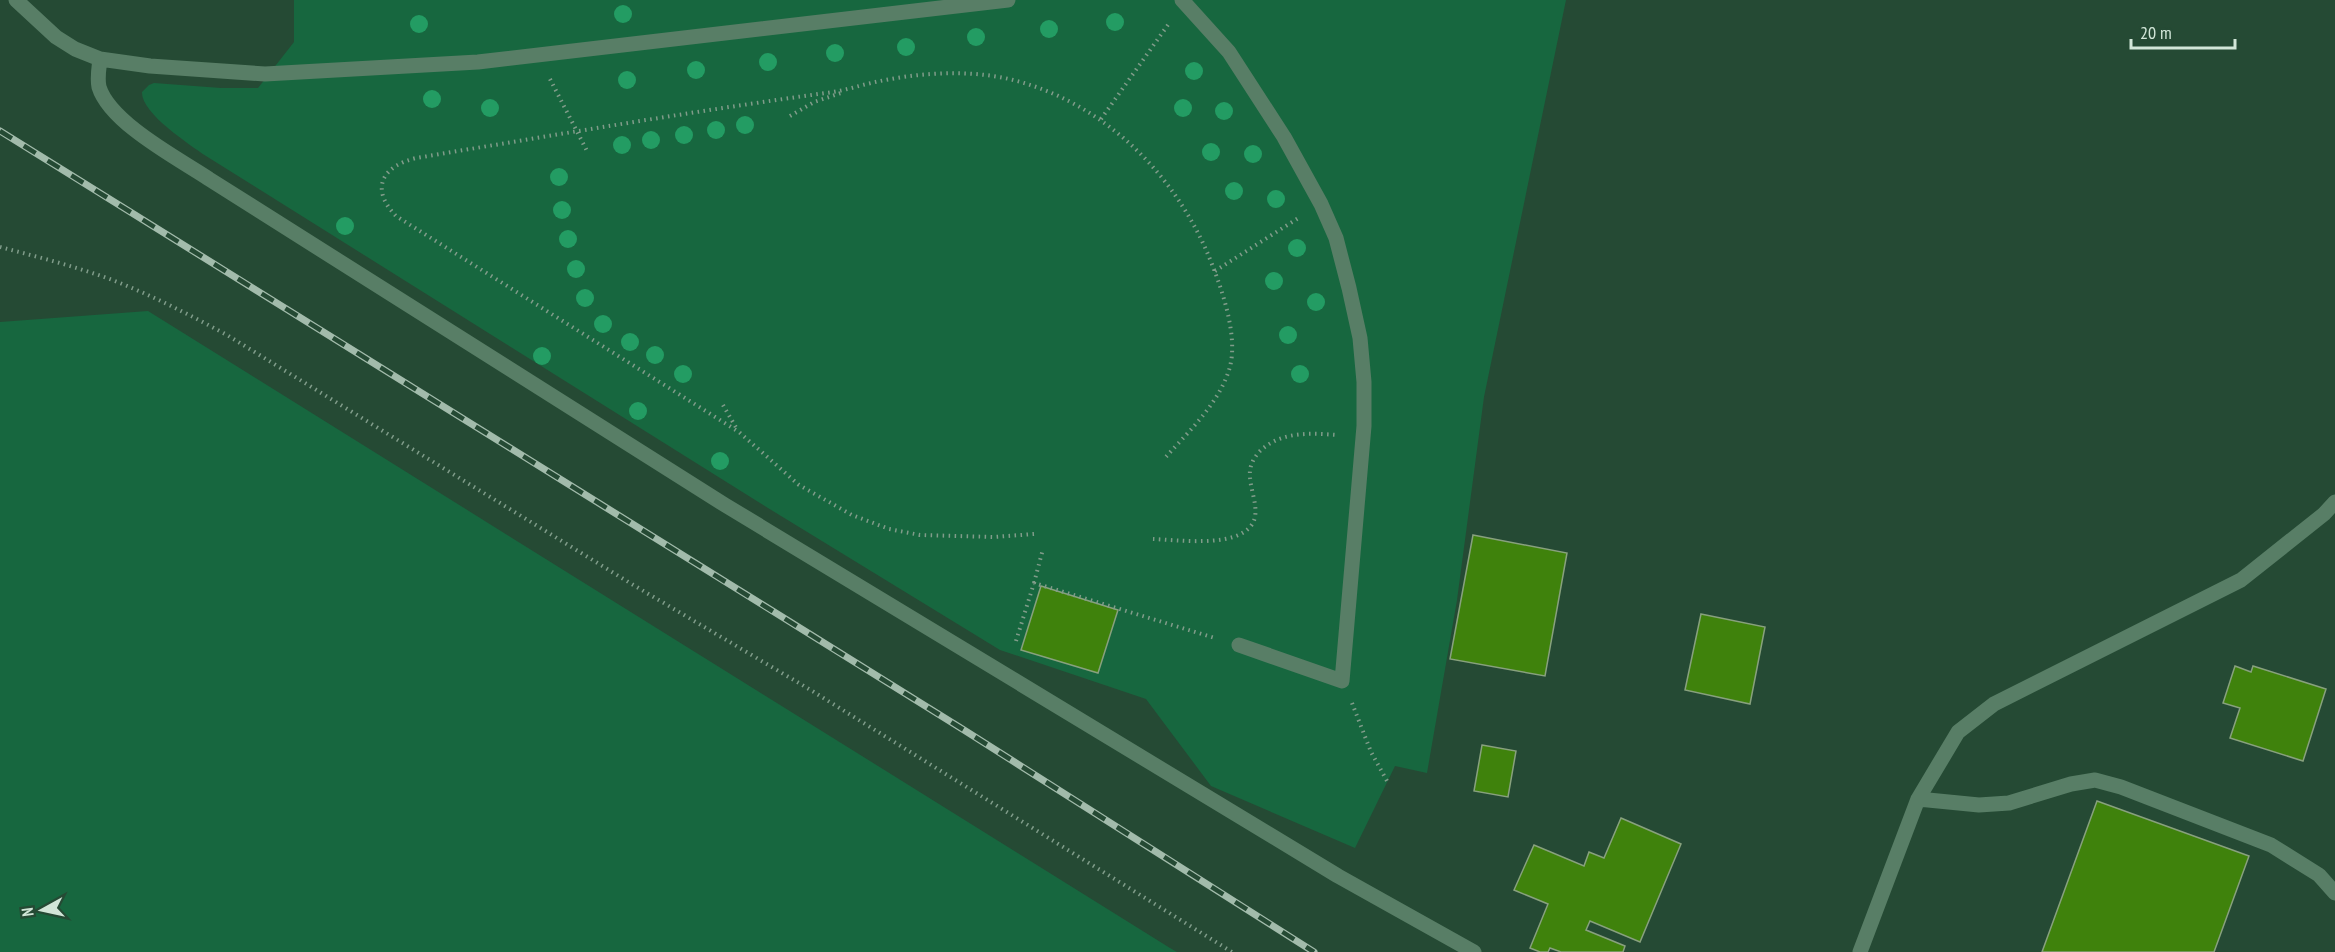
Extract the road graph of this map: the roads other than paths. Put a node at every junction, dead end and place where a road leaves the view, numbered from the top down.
1 (16, 0) edge
2 (1008, 0) edge
3 (1183, 1) edge
4 (100, 59) junction
5 (2335, 502) edge
6 (1239, 645) road end
7 (1918, 800) junction
8 (2335, 893) edge
9 (1474, 952) edge
10 (1860, 952) edge

1 - 4 street
2 - 4 street
3 - 6 street
4 - 9 street
5 - 7 street
7 - 8 street
7 - 10 street

